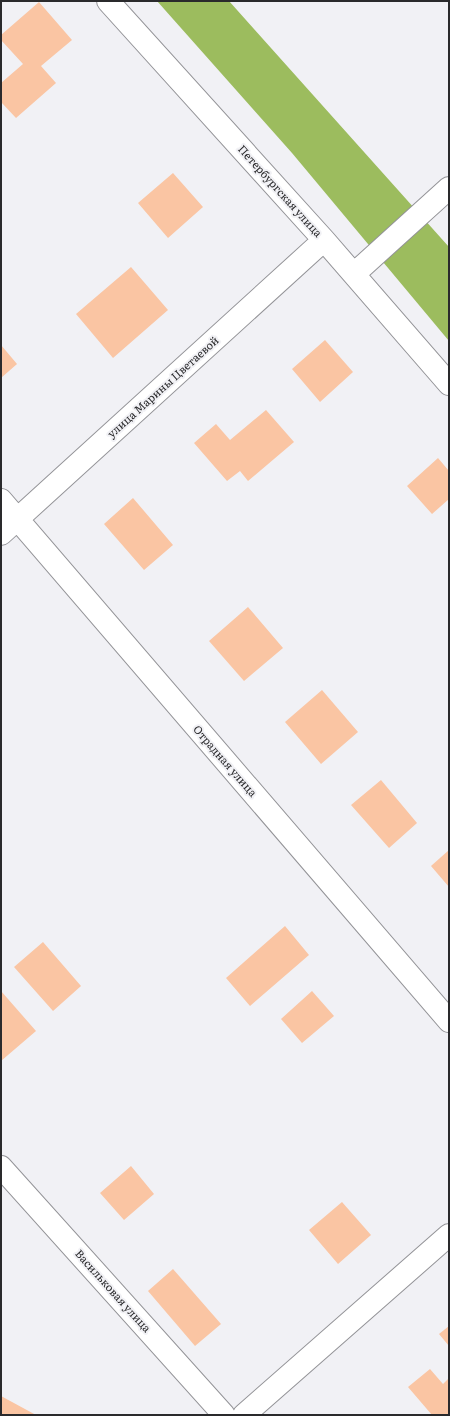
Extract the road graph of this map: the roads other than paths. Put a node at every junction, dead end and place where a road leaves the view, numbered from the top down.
1 (108, 1) edge
2 (449, 188) edge
3 (324, 240) junction
4 (354, 274) junction
5 (449, 384) edge
6 (1, 500) edge
7 (18, 519) junction
8 (1, 534) edge
9 (449, 1021) edge
10 (1, 1167) edge
11 (449, 1235) edge
12 (224, 1415) edge
13 (244, 1415) edge

1 - 3 street, Петербургская улица
2 - 4 street
3 - 4 street, Петербургская улица
3 - 7 street, улица Марины Цветаевой
4 - 5 street, Петербургская улица
6 - 7 street, Отрадная улица
7 - 8 street, улица Марины Цветаевой
7 - 9 street, Отрадная улица
10 - 12 street, Васильковая улица
11 - 13 street

